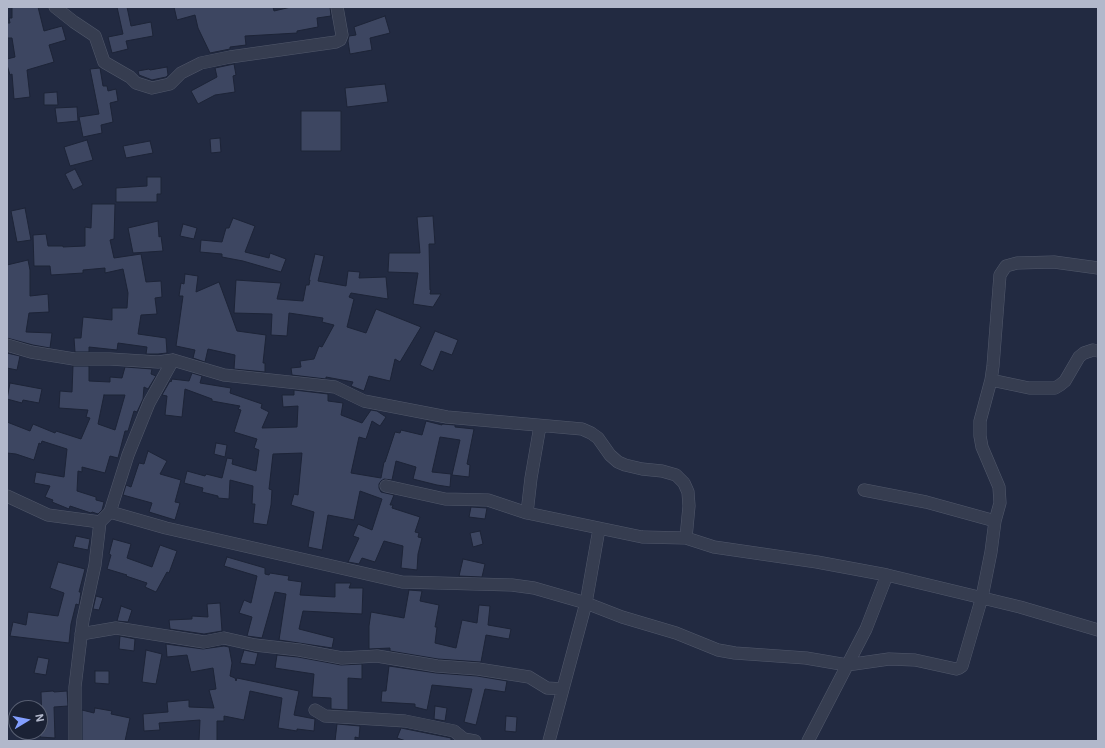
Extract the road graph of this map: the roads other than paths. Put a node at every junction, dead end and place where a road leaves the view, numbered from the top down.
1 (55, 7) edge
2 (337, 7) edge
3 (1098, 268) edge
4 (7, 345) edge
5 (1098, 351) edge
6 (173, 360) junction
7 (991, 380) junction
8 (540, 426) junction
9 (386, 486) dead end
10 (864, 490) dead end
11 (7, 496) edge
12 (110, 512) junction
13 (527, 513) junction
14 (994, 521) junction
15 (100, 522) junction
16 (599, 529) junction
17 (686, 538) junction
18 (887, 575) junction
19 (982, 597) junction
20 (586, 603) junction
21 (1098, 630) edge
22 (81, 634) junction
23 (847, 665) junction
24 (563, 688) junction
25 (315, 710) dead end
26 (451, 736) edge
27 (75, 741) edge
28 (475, 741) edge
29 (549, 741) edge
30 (808, 741) edge

1 - 2 street
3 - 7 street
4 - 6 street
5 - 7 street
6 - 8 street
6 - 12 street
7 - 14 street
8 - 13 street
8 - 17 street
9 - 13 street
10 - 14 street
11 - 15 street
12 - 15 street
12 - 20 street
13 - 16 street
14 - 19 street
15 - 22 street
16 - 17 street
16 - 20 street
17 - 18 street
18 - 19 street
18 - 23 street
19 - 21 street
19 - 23 street
20 - 23 street
20 - 24 street
22 - 24 street
22 - 27 street
23 - 30 street
24 - 29 street
25 - 26 street
26 - 28 street

